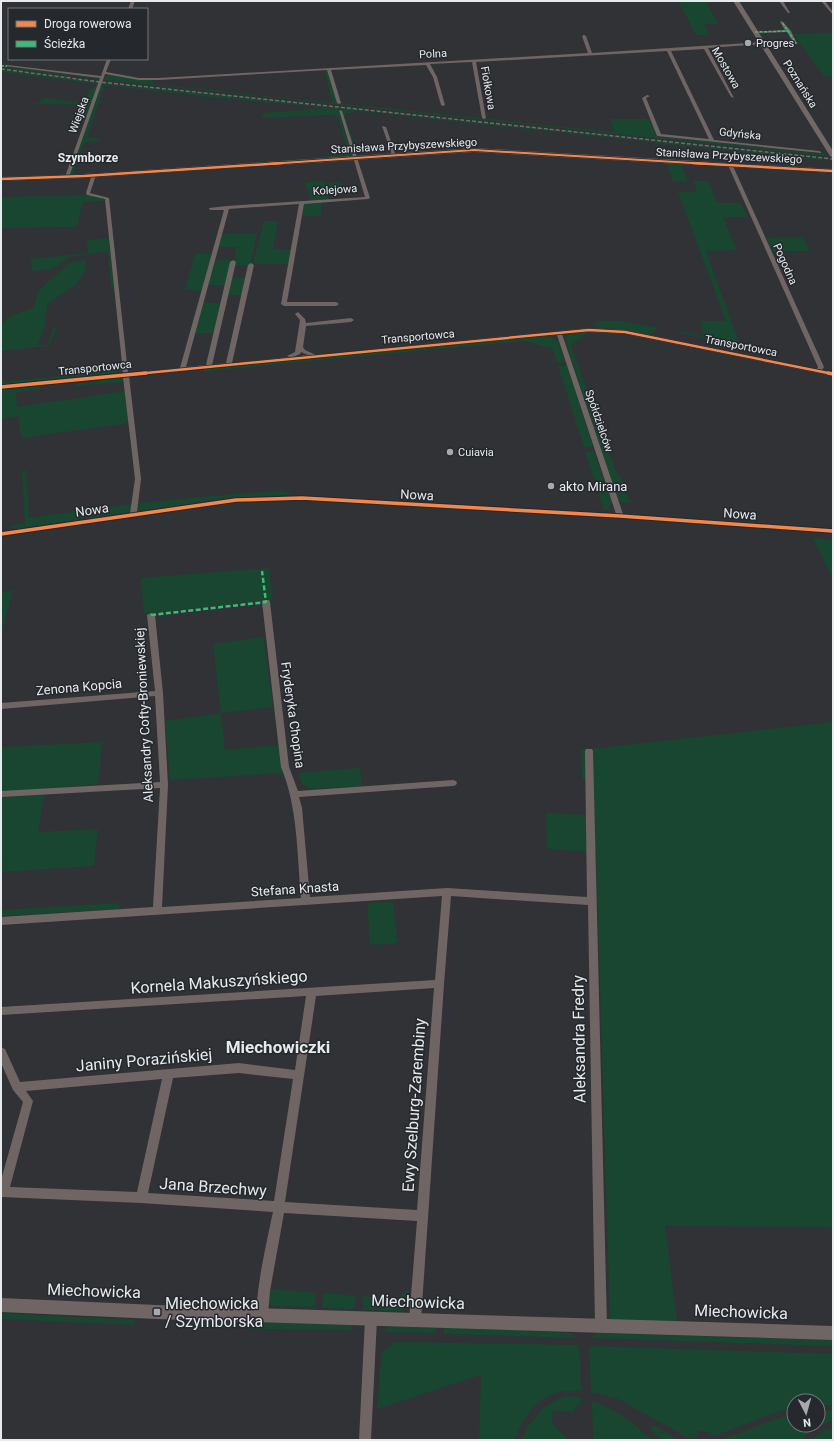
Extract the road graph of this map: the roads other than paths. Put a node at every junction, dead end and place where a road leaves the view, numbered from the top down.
1 (736, 1) edge
2 (781, 1) edge
3 (823, 1) edge
4 (789, 12) dead end
5 (833, 14) edge
6 (782, 22) dead end
7 (755, 32) junction
8 (789, 32) junction
9 (584, 36) dead end
10 (763, 43) junction
11 (705, 47) junction
12 (668, 49) junction
13 (590, 54) junction
14 (109, 60) edge
15 (474, 61) junction
16 (428, 64) junction
17 (7, 66) dead end
18 (328, 70) junction
19 (103, 75) junction
20 (648, 96) dead end
21 (733, 97) dead end
22 (338, 102) dead end
23 (443, 105) dead end
24 (340, 111) dead end
25 (484, 118) dead end
26 (384, 127) dead end
27 (712, 140) junction
28 (818, 152) dead end
29 (394, 155) junction
30 (833, 156) edge
31 (355, 157) junction
32 (730, 165) junction
33 (833, 171) edge
34 (94, 176) junction
35 (66, 177) junction
36 (1, 179) edge
37 (302, 202) junction
38 (227, 208) junction
39 (211, 209) dead end
40 (233, 262) dead end
41 (251, 265) dead end
42 (288, 304) junction
43 (302, 304) junction
44 (336, 304) dead end
45 (298, 314) junction
46 (351, 320) dead end
47 (303, 325) junction
48 (559, 333) junction
49 (300, 347) junction
50 (315, 356) junction
51 (275, 360) junction
52 (229, 364) junction
53 (209, 366) junction
54 (183, 369) junction
55 (819, 371) junction
56 (126, 374) junction
57 (833, 374) edge
58 (1, 386) edge
59 (133, 514) junction
60 (620, 516) junction
61 (833, 531) edge
62 (1, 534) edge
63 (266, 602) dead end
64 (151, 615) dead end
65 (159, 693) junction
66 (1, 706) edge
67 (589, 751) dead end
68 (453, 783) dead end
69 (164, 784) junction
70 (1, 794) edge
71 (295, 794) junction
72 (447, 892) junction
73 (592, 901) junction
74 (306, 902) junction
75 (157, 910) junction
76 (1, 920) edge
77 (439, 984) junction
78 (312, 991) junction
79 (1, 1010) edge
80 (1, 1052) edge
81 (169, 1074) junction
82 (299, 1075) junction
83 (17, 1087) junction
84 (2, 1192) edge
85 (141, 1198) junction
86 (279, 1207) junction
87 (422, 1216) junction
88 (1, 1305) edge
89 (262, 1315) junction
90 (370, 1318) junction
91 (415, 1320) junction
92 (601, 1326) junction
93 (833, 1333) edge
94 (365, 1440) edge

1 - 7 main road, Poznańska
2 - 4 street
3 - 5 street
6 - 8 street
7 - 8 street
7 - 10 main road, Poznańska
8 - 10 street, Polna
9 - 13 street
10 - 11 street, Polna
10 - 30 main road, Poznańska
11 - 12 street, Polna
11 - 21 street, Mostowa
12 - 13 street, Polna
12 - 27 street
13 - 15 street, Polna
14 - 19 street, Wiejska
15 - 16 street, Polna
15 - 25 street, Fiołkowa
16 - 18 street, Polna
16 - 23 street
17 - 19 street
18 - 19 street, Polna
18 - 22 street
19 - 35 street, Wiejska
20 - 27 street, Gdyńska
24 - 31 street, Kolejowa
26 - 29 street
27 - 28 street, Gdyńska
29 - 31 street, Stanisława Przybyszewskiego
29 - 32 street, Stanisława Przybyszewskiego
31 - 34 street, Stanisława Przybyszewskiego
31 - 37 street, Kolejowa
32 - 33 street, Stanisława Przybyszewskiego
32 - 55 street, Pogodna
34 - 35 street, Stanisława Przybyszewskiego
34 - 56 street
35 - 36 street, Stanisława Przybyszewskiego
37 - 38 street, Kolejowa
37 - 42 street
38 - 39 street, Kolejowa
38 - 54 street
40 - 53 street
41 - 52 street
42 - 43 street
42 - 45 street
43 - 44 street
43 - 45 street
45 - 47 street
46 - 47 street
47 - 49 street
48 - 50 street, Transportowca
48 - 55 street, Transportowca
48 - 60 street, Spółdzielców
49 - 50 street
49 - 51 street
50 - 51 street, Transportowca
51 - 52 street, Transportowca
52 - 53 street, Transportowca
53 - 54 street, Transportowca
54 - 56 street, Transportowca
55 - 57 street, Transportowca
56 - 58 street, Transportowca
56 - 59 street
59 - 60 street, Nowa
59 - 62 street, Nowa
60 - 61 street, Nowa
63 - 71 street, Fryderyka Chopina
64 - 65 street, Aleksandry Cofty-Broniewskiej
65 - 66 street, Zenona Kopcia
65 - 69 street, Aleksandry Cofty-Broniewskiej
67 - 73 street, Aleksandra Fredry
68 - 71 street
69 - 70 street
69 - 75 street, Aleksandry Cofty-Broniewskiej
71 - 74 street, Fryderyka Chopina
72 - 73 street, Stefana Knasta
72 - 74 street, Stefana Knasta
72 - 77 street, Ewy Szelburg-Zarembiny
73 - 92 street, Aleksandra Fredry
74 - 75 street, Stefana Knasta
75 - 76 street, Stefana Knasta
77 - 78 street, Kornela Makuszyńskiego
77 - 87 street, Ewy Szelburg-Zarembiny
78 - 79 street, Kornela Makuszyńskiego
78 - 82 street
80 - 83 street
81 - 82 street, Janiny Porazińskiej
81 - 83 street, Janiny Porazińskiej
81 - 85 street
82 - 86 street
83 - 84 street
84 - 85 street, Jana Brzechwy
85 - 86 street, Jana Brzechwy
86 - 87 street, Jana Brzechwy
86 - 89 street
87 - 91 street, Ewy Szelburg-Zarembiny
88 - 89 street, Miechowicka
89 - 90 street, Miechowicka
90 - 91 street, Miechowicka
90 - 94 street
91 - 92 street, Miechowicka
92 - 93 street, Miechowicka

